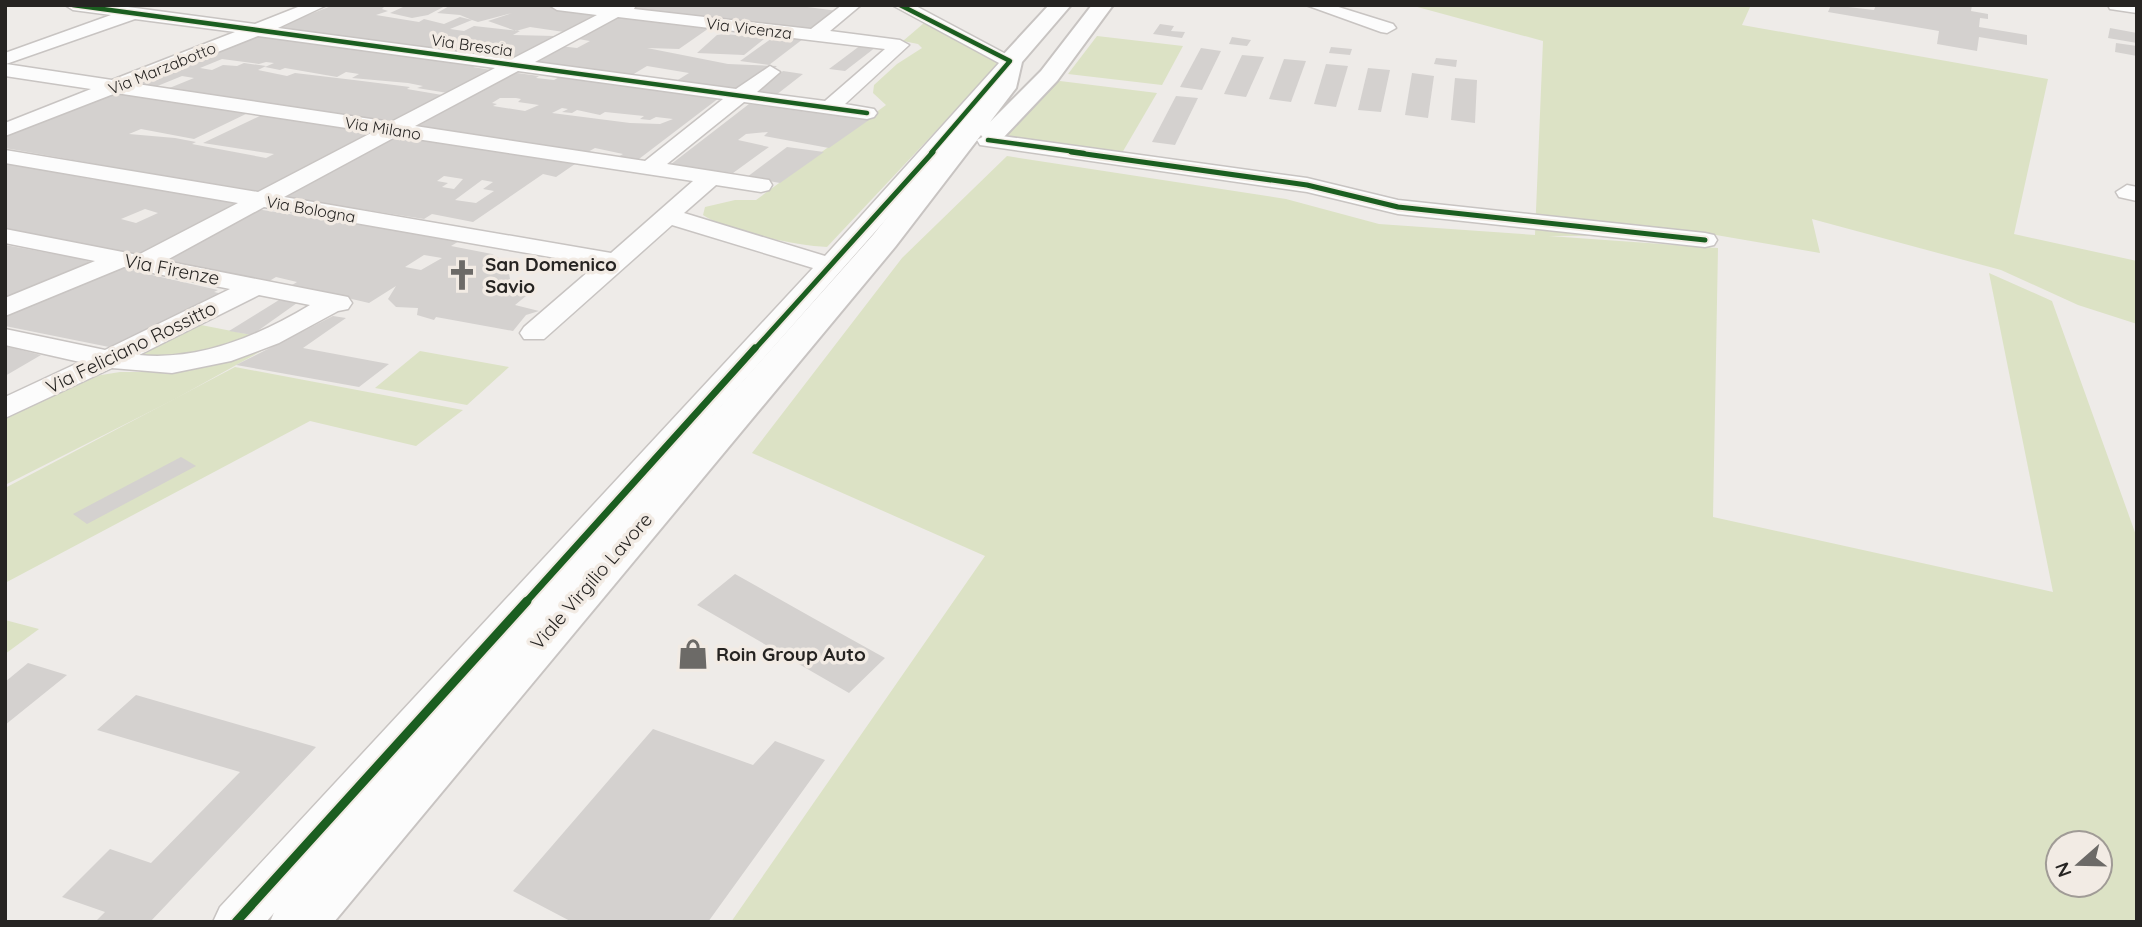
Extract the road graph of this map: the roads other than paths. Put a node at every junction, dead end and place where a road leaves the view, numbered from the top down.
1 (73, 5) edge
2 (156, 5) edge
3 (320, 5) edge
4 (556, 5) edge
5 (853, 5) edge
6 (900, 5) edge
7 (1061, 5) edge
8 (1103, 5) edge
9 (1314, 5) edge
10 (2116, 5) edge
11 (2137, 8) edge
12 (621, 9) edge
13 (133, 13) junction
14 (1387, 28) dead end
15 (258, 30) junction
16 (815, 35) junction
17 (5, 59) edge
18 (1010, 61) junction
19 (514, 65) junction
20 (5, 70) edge
21 (771, 72) dead end
22 (114, 87) junction
23 (740, 95) junction
24 (829, 107) junction
25 (867, 113) dead end
26 (395, 129) junction
27 (5, 130) edge
28 (988, 140) junction
29 (5, 156) edge
30 (649, 168) junction
31 (712, 177) junction
32 (761, 185) dead end
33 (260, 200) junction
34 (668, 216) junction
35 (5, 236) edge
36 (1704, 240) dead end
37 (884, 241) junction
38 (616, 261) junction
39 (131, 262) junction
40 (829, 265) junction
41 (257, 286) junction
42 (5, 308) edge
43 (534, 333) dead end
44 (5, 337) edge
45 (109, 358) junction
46 (5, 409) edge
47 (236, 922) edge
48 (298, 922) edge

1 - 13 street, Via Brescia
2 - 13 street
3 - 15 street, Via Marzabotto
4 - 12 street, Via Vicenza
5 - 16 street
6 - 18 street
7 - 18 street, Viale Virgilio Lavore
8 - 28 street, Viale Virgilio Lavore
9 - 14 street
10 - 11 street
12 - 16 street, Via Vicenza
12 - 19 street
13 - 15 street, Via Brescia
13 - 17 street
15 - 19 street, Via Brescia
15 - 22 street, Via Marzabotto
16 - 24 street, Via Vicenza
18 - 37 street, Viale Virgilio Lavore
18 - 40 street
19 - 23 street, Via Brescia
19 - 26 street
20 - 22 street, Via Milano
21 - 23 street
22 - 26 street, Via Milano
22 - 27 street, Via Marzabotto
23 - 24 street, Via Brescia
23 - 30 street
24 - 25 street, Via Brescia
26 - 30 street, Via Milano
26 - 33 street
28 - 36 street
28 - 37 street, Viale Virgilio Lavore
29 - 33 street, Via Bologna
30 - 31 street, Via Milano
31 - 32 street, Via Milano
31 - 34 street
33 - 38 street, Via Bologna
33 - 39 street
34 - 38 street
34 - 40 street
35 - 39 street, Via Firenze
37 - 48 street, Viale Virgilio Lavore
38 - 43 street
39 - 41 street, Via Firenze
39 - 42 street
40 - 47 street
41 - 45 street, Via Feliciano Rossitto
41 - 45 street, Via Firenze
44 - 45 street
45 - 46 street, Via Feliciano Rossitto

